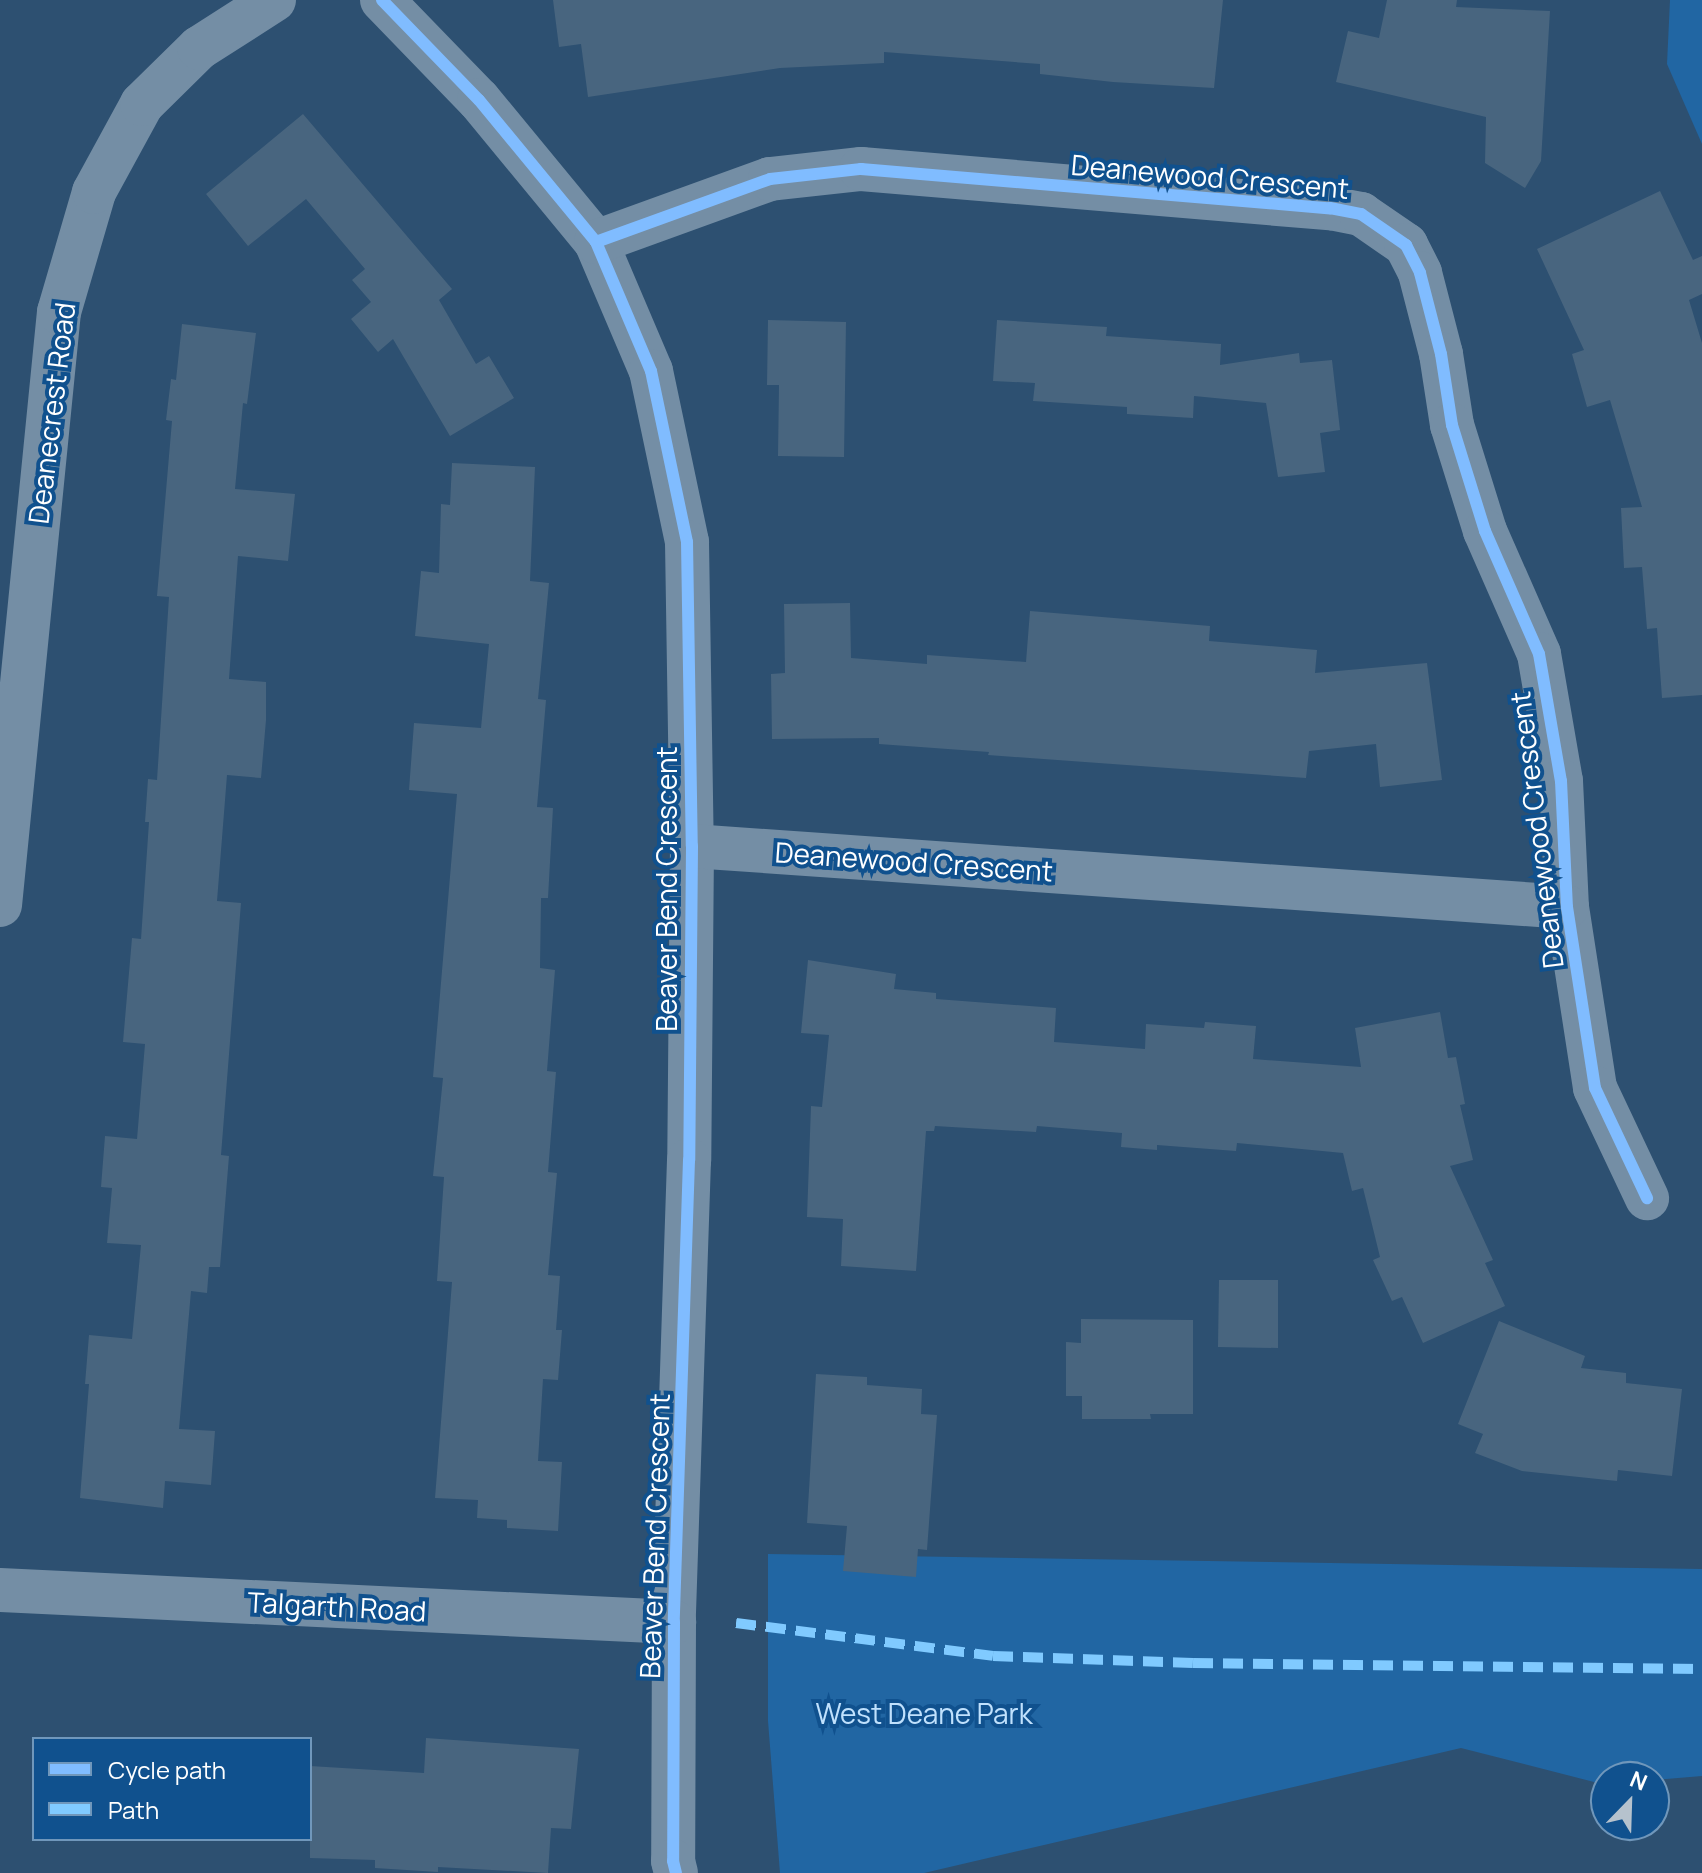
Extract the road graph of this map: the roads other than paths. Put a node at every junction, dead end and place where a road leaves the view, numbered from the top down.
1 (274, 0) edge
2 (382, 0) edge
3 (596, 242) junction
4 (692, 846) junction
5 (0, 905) edge
6 (1567, 907) junction
7 (1647, 1198) dead end
8 (0, 1590) edge
9 (674, 1622) junction
10 (676, 1873) edge

1 - 5 street, Deanecrest Road
2 - 3 street, Beaver Bend Crescent
3 - 4 street, Beaver Bend Crescent
3 - 6 street, Deanewood Crescent
4 - 6 street, Deanewood Crescent
4 - 9 street, Beaver Bend Crescent
6 - 7 street, Deanewood Crescent
8 - 9 street, Talgarth Road
9 - 10 street, Beaver Bend Crescent

